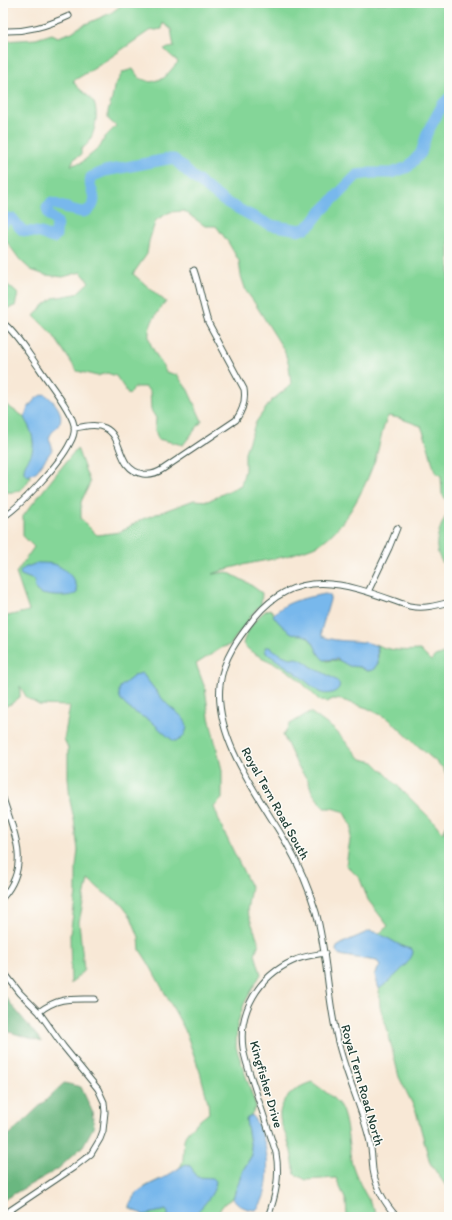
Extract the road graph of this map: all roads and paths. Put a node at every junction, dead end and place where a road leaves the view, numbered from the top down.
1 (69, 16) dead end
2 (3, 31) edge
3 (194, 270) dead end
4 (3, 323) edge
5 (74, 428) junction
6 (3, 517) edge
7 (397, 528) dead end
8 (368, 592) junction
9 (449, 602) edge
10 (3, 747) edge
11 (3, 760) edge
12 (3, 798) edge
13 (3, 897) edge
14 (325, 953) junction
15 (3, 971) edge
16 (95, 999) dead end
17 (39, 1012) junction
18 (3, 1215) edge
19 (268, 1217) edge
20 (397, 1217) edge

1 - 2 street
3 - 5 street
4 - 5 street
5 - 6 street
7 - 8 street
8 - 9 street, Royal Tern Road South
8 - 14 street, Royal Tern Road South
10 - 11 street
12 - 13 street
14 - 19 street, Kingfisher Drive
14 - 20 street, Royal Tern Road North
15 - 17 street
16 - 17 street
17 - 18 street

